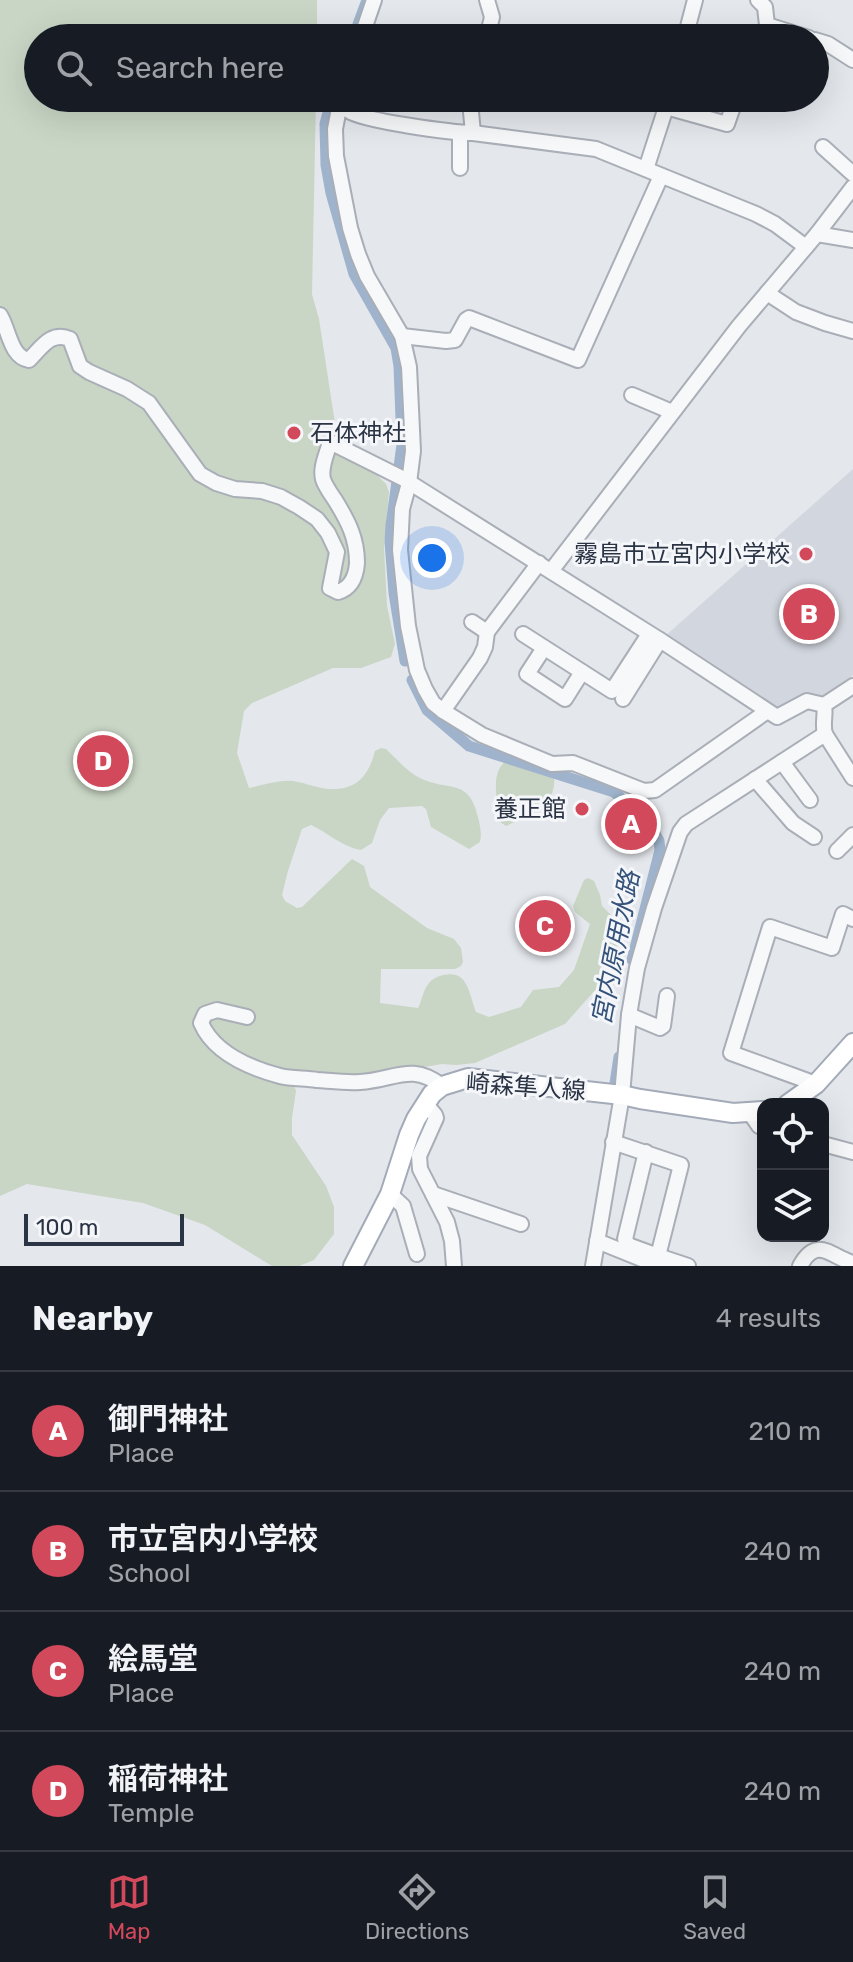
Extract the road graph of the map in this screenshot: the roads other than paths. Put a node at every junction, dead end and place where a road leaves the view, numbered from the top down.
1 (374, 0) edge
2 (487, 0) edge
3 (695, 0) edge
4 (758, 0) edge
5 (366, 24) edge
6 (490, 24) edge
7 (689, 24) edge
8 (767, 24) edge
9 (829, 45) edge
10 (853, 60) edge
11 (339, 112) edge
12 (352, 112) edge
13 (472, 112) edge
14 (665, 112) edge
15 (695, 112) edge
16 (731, 112) edge
17 (466, 133) junction
18 (823, 147) dead end
19 (460, 168) dead end
20 (646, 169) junction
21 (853, 174) edge
22 (661, 176) junction
23 (853, 187) edge
24 (817, 234) junction
25 (853, 240) edge
26 (806, 247) junction
27 (767, 293) junction
28 (0, 315) edge
29 (853, 331) edge
30 (402, 336) junction
31 (632, 395) dead end
32 (672, 412) junction
33 (406, 481) junction
34 (545, 567) junction
35 (472, 622) dead end
36 (487, 632) junction
37 (523, 634) dead end
38 (655, 637) junction
39 (544, 648) junction
40 (582, 672) junction
41 (853, 686) edge
42 (623, 699) dead end
43 (824, 705) junction
44 (443, 711) junction
45 (766, 712) junction
46 (825, 734) junction
47 (782, 762) junction
48 (853, 778) edge
49 (755, 779) junction
50 (810, 800) dead end
51 (853, 835) edge
52 (814, 837) dead end
53 (837, 851) dead end
54 (853, 919) edge
55 (667, 996) dead end
56 (629, 1015) junction
57 (247, 1017) dead end
58 (853, 1043) edge
59 (816, 1084) junction
60 (442, 1086) junction
61 (622, 1095) junction
62 (796, 1098) edge
63 (425, 1103) junction
64 (757, 1112) edge
65 (613, 1142) junction
66 (829, 1146) edge
67 (646, 1152) junction
68 (853, 1152) edge
69 (390, 1194) junction
70 (433, 1194) junction
71 (521, 1224) dead end
72 (597, 1241) junction
73 (417, 1254) dead end
74 (658, 1261) edge
75 (853, 1263) edge
76 (353, 1266) edge
77 (454, 1266) edge
78 (593, 1266) edge
79 (688, 1266) edge
80 (800, 1266) edge

1 - 5 street
2 - 6 street
3 - 7 street
4 - 8 street
9 - 10 street
11 - 30 street
12 - 17 street
13 - 17 street
14 - 20 street
15 - 16 street
17 - 19 street
17 - 20 street
18 - 21 street
20 - 22 street
22 - 26 street
22 - 30 street
23 - 24 street
24 - 25 street
24 - 26 street
26 - 27 street
27 - 29 street
27 - 32 street
28 - 33 street
30 - 33 street
31 - 32 street
32 - 34 street
33 - 34 street
33 - 44 street
34 - 36 street
34 - 38 street
35 - 36 street
36 - 44 street
37 - 39 street
38 - 40 street
38 - 42 street
38 - 45 street
39 - 40 street
39 - 40 street
41 - 43 street
43 - 45 street
43 - 46 street
44 - 45 street
46 - 47 street
46 - 48 street
47 - 49 street
47 - 50 street
49 - 52 street
49 - 56 street
51 - 53 street
54 - 59 street
55 - 56 street
56 - 61 street
57 - 60 street
58 - 59 main road
59 - 62 main road
60 - 61 main road, 崎森隼人線
60 - 63 main road, 崎森隼人線
61 - 64 main road, 崎森隼人線
61 - 65 street
63 - 69 main road, 崎森隼人線
63 - 70 street
65 - 67 street
65 - 72 street
66 - 68 street
67 - 74 street
67 - 74 street
69 - 73 street
69 - 76 main road, 崎森隼人線
70 - 71 street
70 - 77 street
72 - 74 street
72 - 78 street
74 - 79 street
75 - 80 street

